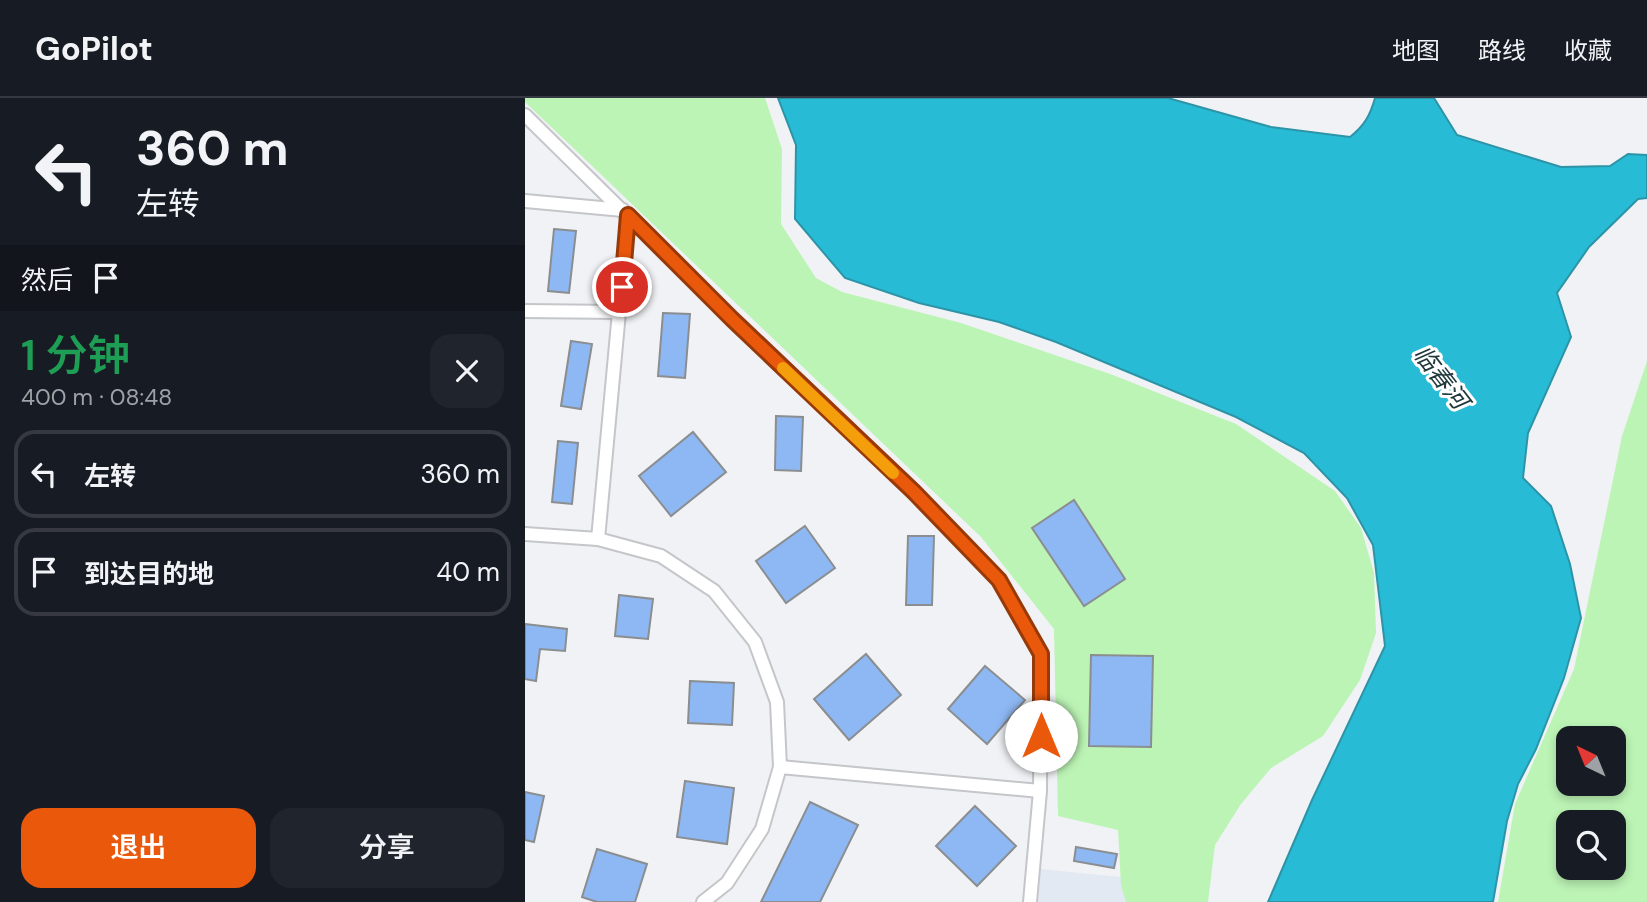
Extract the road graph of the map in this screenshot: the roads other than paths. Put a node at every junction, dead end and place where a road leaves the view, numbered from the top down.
1 (525, 115) edge
2 (525, 201) edge
3 (626, 212) junction
4 (525, 311) edge
5 (619, 312) junction
6 (525, 534) edge
7 (598, 539) junction
8 (780, 767) junction
9 (1040, 791) junction
10 (703, 902) edge
11 (1030, 902) edge

1 - 3 street
2 - 3 street
3 - 5 street
3 - 9 street
4 - 5 street
5 - 7 street
6 - 7 street
7 - 8 street
8 - 9 street
8 - 10 street
9 - 11 street

